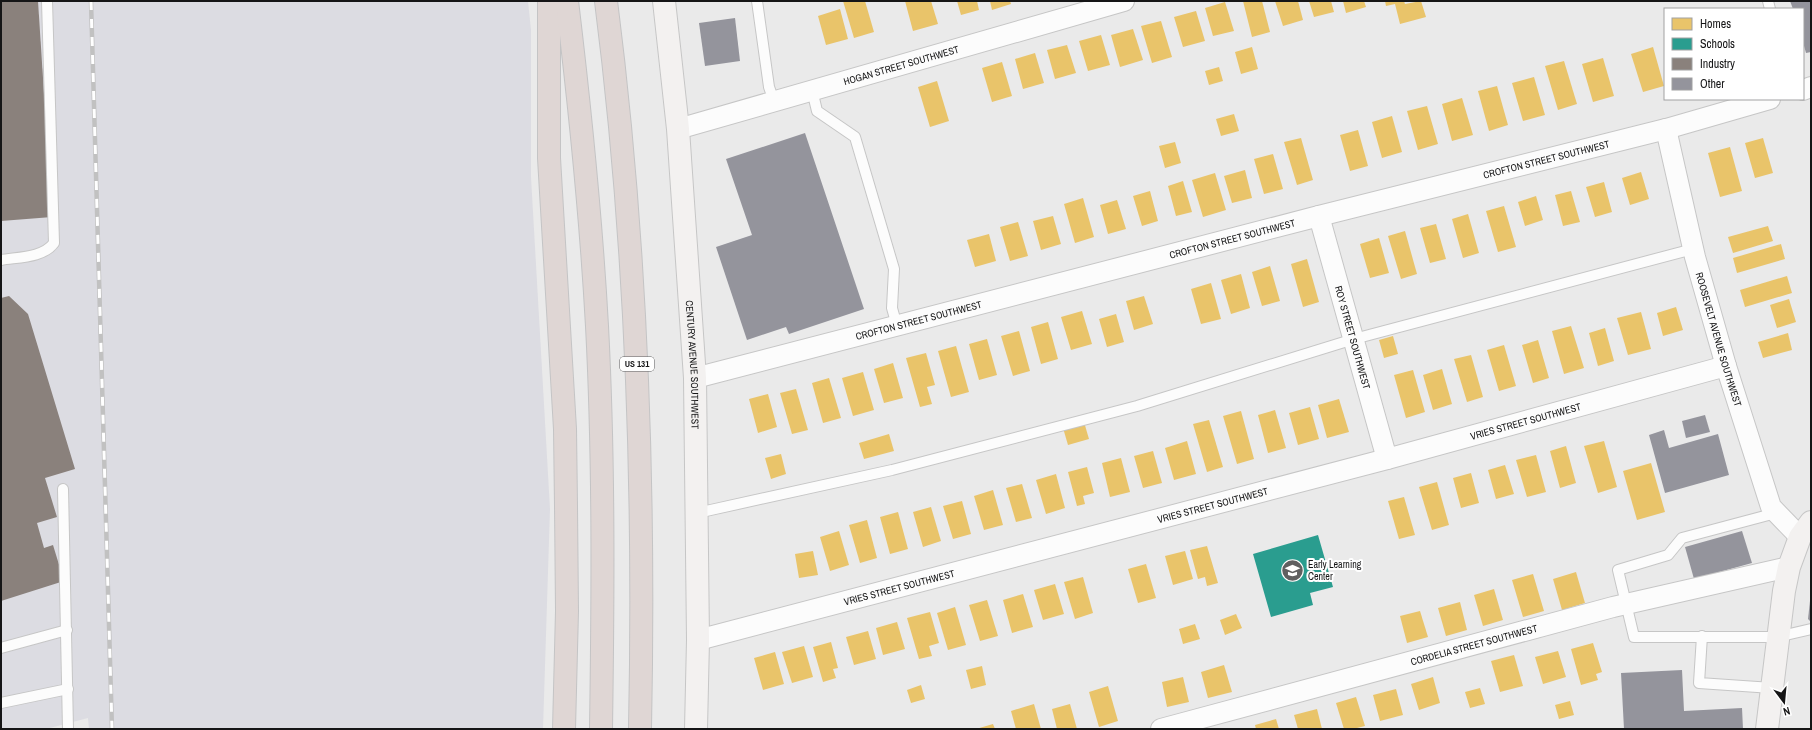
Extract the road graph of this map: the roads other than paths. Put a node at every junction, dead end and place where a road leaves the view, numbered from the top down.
1 (48, 1) edge
2 (549, 1) edge
3 (567, 1) edge
4 (606, 1) edge
5 (664, 1) edge
6 (757, 1) edge
7 (1124, 1) edge
8 (812, 90) junction
9 (1762, 100) edge
10 (774, 101) junction
11 (1730, 104) edge
12 (678, 129) junction
13 (1666, 129) junction
14 (1319, 216) junction
15 (1693, 249) junction
16 (1, 260) edge
17 (897, 326) junction
18 (1354, 339) junction
19 (1726, 366) junction
20 (695, 378) junction
21 (1387, 459) junction
22 (63, 489) dead end
23 (697, 513) junction
24 (1776, 513) junction
25 (1806, 529) edge
26 (1789, 567) junction
27 (1626, 604) junction
28 (1811, 628) edge
29 (67, 630) junction
30 (1702, 636) junction
31 (1777, 637) junction
32 (698, 640) junction
33 (1, 648) edge
34 (1772, 688) junction
35 (68, 689) junction
36 (1, 703) edge
37 (68, 729) edge
38 (564, 729) edge
39 (601, 729) edge
40 (640, 729) edge
41 (696, 729) edge
42 (1160, 729) edge
43 (1767, 729) edge

1 - 16 lane
2 - 38 highway
3 - 39 highway
4 - 40 highway, US 131
5 - 12 street, CENTURY AVENUE SOUTHWEST
6 - 10 lane
7 - 8 street, HOGAN STREET SOUTHWEST
8 - 10 street, HOGAN STREET SOUTHWEST
8 - 17 lane
9 - 11 street, CROFTON STREET SOUTHWEST
10 - 12 street, HOGAN STREET SOUTHWEST
11 - 13 street, CROFTON STREET SOUTHWEST
12 - 20 street, CENTURY AVENUE SOUTHWEST
13 - 14 street, CROFTON STREET SOUTHWEST
13 - 15 street, ROOSEVELT AVENUE SOUTHWEST
14 - 17 street, CROFTON STREET SOUTHWEST
14 - 18 street, ROY STREET SOUTHWEST
15 - 18 lane
15 - 19 street, ROOSEVELT AVENUE SOUTHWEST
17 - 20 street, CROFTON STREET SOUTHWEST
18 - 21 street, ROY STREET SOUTHWEST
18 - 23 lane
19 - 21 street, VRIES STREET SOUTHWEST
19 - 24 street, ROOSEVELT AVENUE SOUTHWEST
20 - 23 street, CENTURY AVENUE SOUTHWEST
21 - 32 street, VRIES STREET SOUTHWEST
22 - 29 lane
23 - 32 street, CENTURY AVENUE SOUTHWEST
24 - 25 street, ROOSEVELT AVENUE SOUTHWEST
24 - 27 lane
25 - 26 street
26 - 27 street, CORDELIA STREET SOUTHWEST
26 - 31 street
27 - 30 lane
27 - 42 street, CORDELIA STREET SOUTHWEST
28 - 31 lane
29 - 33 lane
29 - 35 lane
30 - 31 lane
30 - 34 lane
31 - 34 street
32 - 41 street, CENTURY AVENUE SOUTHWEST
34 - 43 street
35 - 36 lane
35 - 37 lane

